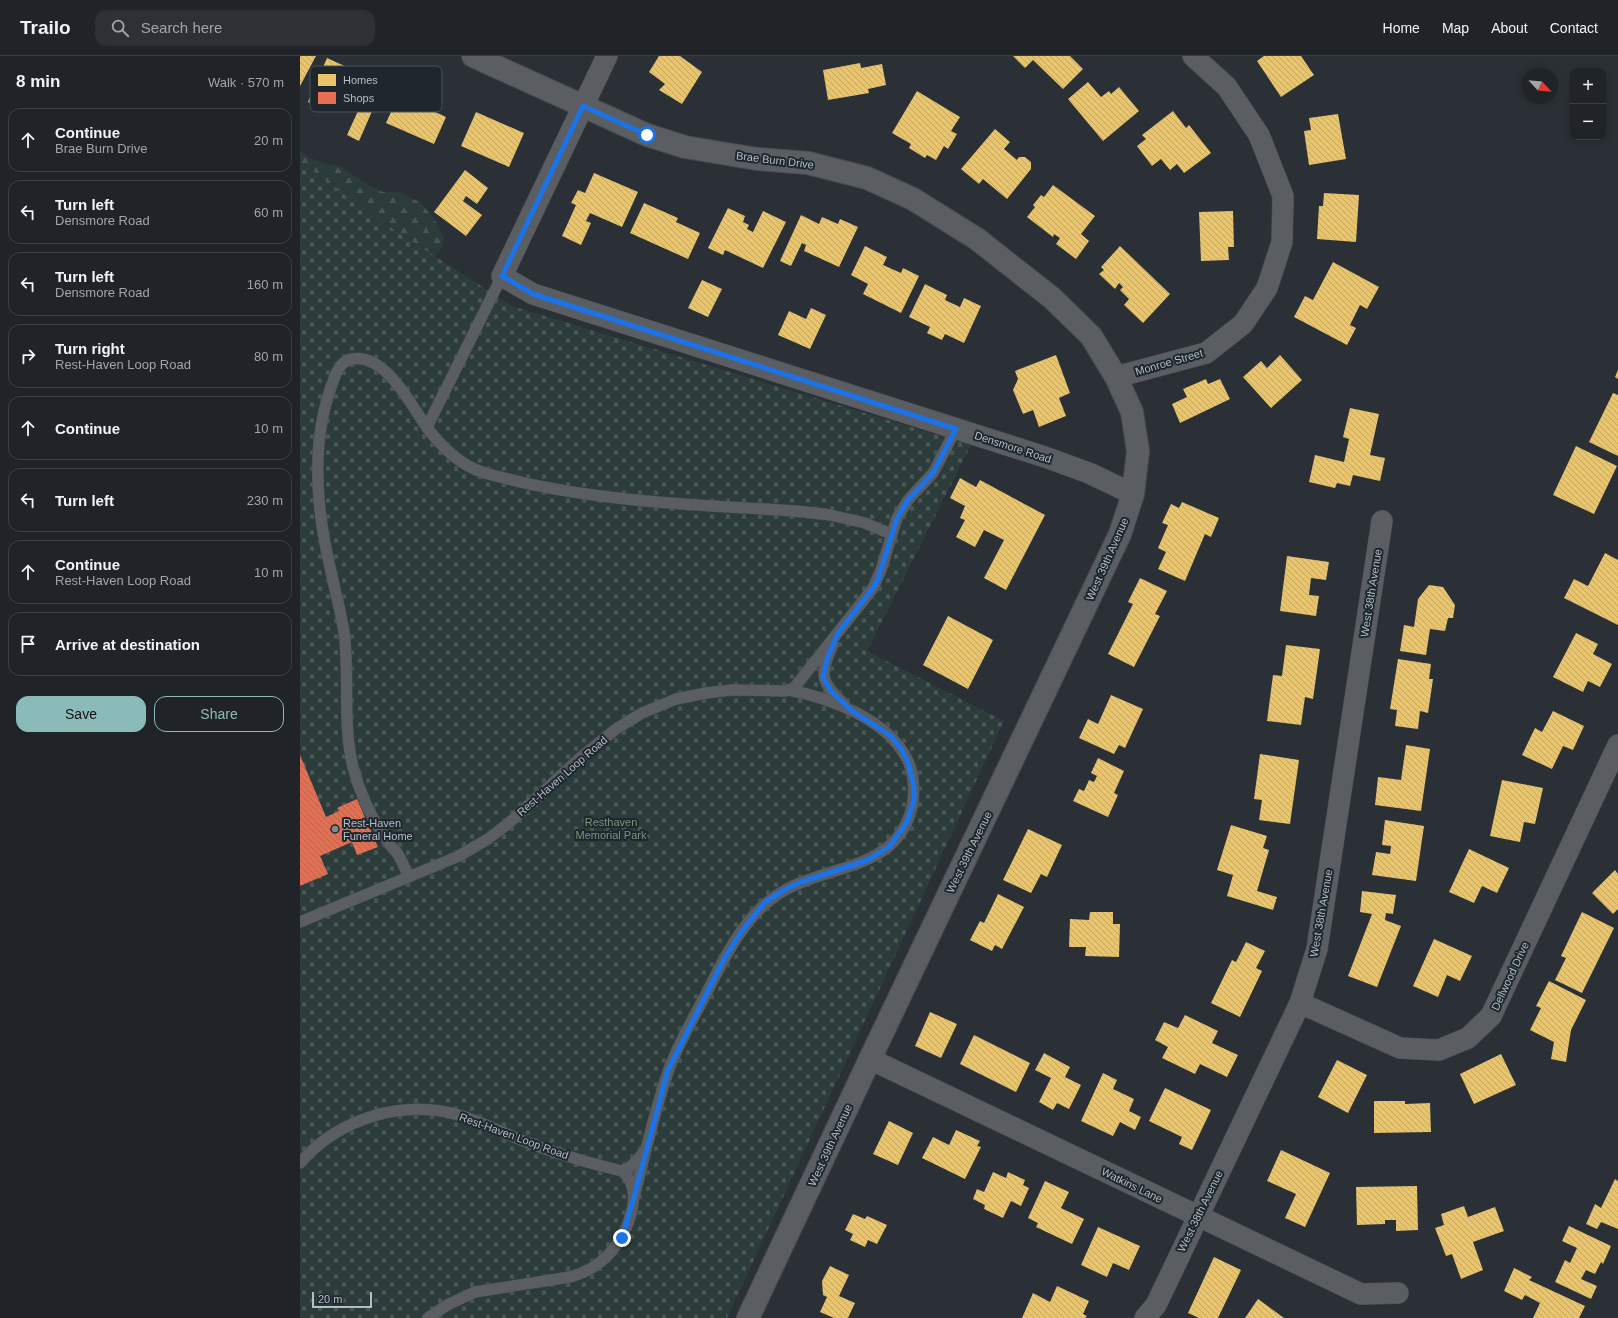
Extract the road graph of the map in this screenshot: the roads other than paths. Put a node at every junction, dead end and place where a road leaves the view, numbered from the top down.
1 (473, 56) edge
2 (607, 56) edge
3 (1193, 56) edge
4 (583, 106) junction
5 (502, 276) junction
6 (1116, 377) junction
7 (427, 427) junction
8 (956, 429) junction
9 (1133, 494) junction
10 (1382, 520) dead end
11 (891, 534) junction
12 (838, 633) junction
13 (789, 690) junction
14 (852, 711) junction
15 (1618, 745) edge
16 (409, 877) junction
17 (300, 922) edge
18 (1300, 1003) junction
19 (870, 1060) junction
20 (648, 1144) junction
21 (300, 1163) edge
22 (622, 1171) junction
23 (634, 1197) junction
24 (1198, 1216) junction
25 (1398, 1293) dead end
26 (428, 1318) edge
27 (748, 1318) edge
28 (1144, 1318) edge

1 - 4 street, Brae Burn Drive
2 - 4 street
3 - 6 street, Monroe Street
4 - 5 street
4 - 6 street, Brae Burn Drive
5 - 7 lane
5 - 8 street, Densmore Road
6 - 9 street, West 39th Avenue
7 - 11 lane
7 - 16 lane
8 - 9 street, Densmore Road
8 - 11 lane
9 - 19 street, West 39th Avenue
10 - 18 street, West 38th Avenue
11 - 12 lane
12 - 13 lane
12 - 14 lane
13 - 14 lane, Rest-Haven Loop Road
13 - 16 lane, Rest-Haven Loop Road
14 - 20 lane
15 - 18 street, Dellwood Drive
16 - 17 lane, Rest-Haven Loop Road
18 - 24 street, West 38th Avenue
19 - 24 street, Watkins Lane
19 - 27 street, West 39th Avenue
20 - 22 lane
20 - 23 lane
21 - 22 lane, Rest-Haven Loop Road
22 - 23 lane
23 - 26 lane
24 - 25 street, Watkins Lane
24 - 28 street, West 38th Avenue

